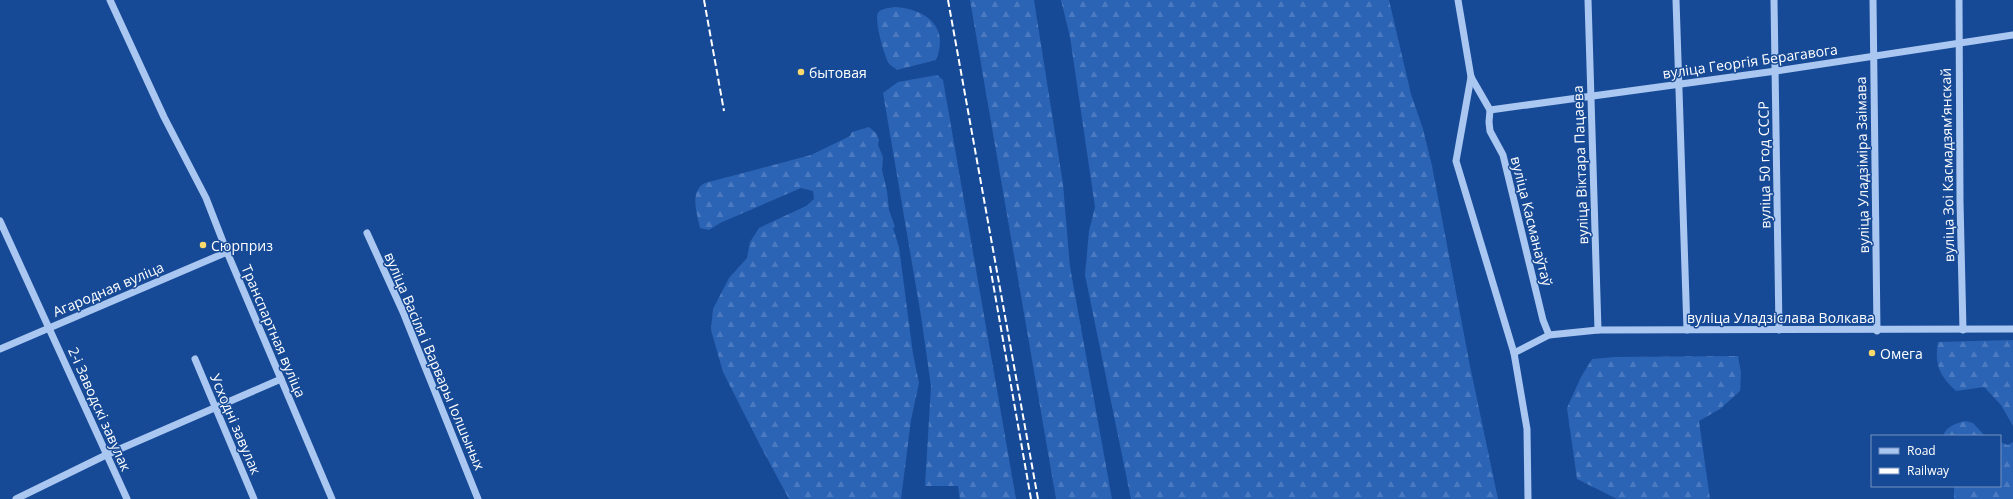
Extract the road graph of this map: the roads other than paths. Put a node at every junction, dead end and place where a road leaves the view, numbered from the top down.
1 (110, 0) edge
2 (1458, 0) edge
3 (1588, 0) edge
4 (1676, 0) edge
5 (1774, 0) edge
6 (1873, 0) edge
7 (1959, 0) edge
8 (2013, 35) edge
9 (1959, 43) junction
10 (1874, 56) junction
11 (1776, 71) junction
12 (1471, 78) junction
13 (1679, 85) junction
14 (1590, 96) junction
15 (1490, 110) junction
16 (0, 221) edge
17 (368, 233) dead end
18 (227, 252) junction
19 (50, 329) junction
20 (2013, 329) edge
21 (1598, 330) junction
22 (1687, 330) junction
23 (1778, 330) junction
24 (1963, 330) junction
25 (1877, 331) junction
26 (1549, 336) junction
27 (0, 349) edge
28 (1514, 352) junction
29 (195, 360) dead end
30 (281, 379) junction
31 (216, 408) junction
32 (106, 455) junction
33 (17, 499) edge
34 (127, 499) edge
35 (254, 499) edge
36 (332, 499) edge
37 (478, 499) edge
38 (1528, 499) edge

1 - 18 street, Транспартная вуліца
2 - 12 street
3 - 14 street, вуліца Віктара Пацаева
4 - 13 street
5 - 11 street, вуліца 50 год СССР
6 - 10 street, вуліца Уладзіміра Заімава
7 - 9 street, вуліца Зоі Касмадзямʼянскай
8 - 9 street, вуліца Георгія Берагавога
9 - 10 street, вуліца Георгія Берагавога
9 - 24 street, вуліца Зоі Касмадзямʼянскай
10 - 11 street, вуліца Георгія Берагавога
10 - 25 street, вуліца Уладзіміра Заімава
11 - 13 street, вуліца Георгія Берагавога
11 - 23 street, вуліца 50 год СССР
12 - 15 street
12 - 28 street
13 - 14 street, вуліца Георгія Берагавога
13 - 22 street
14 - 15 street, вуліца Георгія Берагавога
14 - 21 street, вуліца Віктара Пацаева
15 - 26 street, вуліца Касманаўтаў
16 - 19 street, 2-і Заводскі завулак
17 - 37 street, вуліца Васіля і Варвары Іолшыных
18 - 19 street, Агародная вуліца
18 - 30 street, Транспартная вуліца
19 - 27 street, Агародная вуліца
19 - 32 street, 2-і Заводскі завулак
20 - 24 street, вуліца Уладзіслава Волкава
21 - 22 street, вуліца Уладзіслава Волкава
21 - 26 street, вуліца Уладзіслава Волкава
22 - 23 street, вуліца Уладзіслава Волкава
23 - 25 street, вуліца Уладзіслава Волкава
24 - 25 street, вуліца Уладзіслава Волкава
26 - 28 street, вуліца Уладзіслава Волкава
28 - 38 street
29 - 31 street, Усходні завулак
30 - 31 street
30 - 36 street, Транспартная вуліца
31 - 32 street
31 - 35 street, Усходні завулак
32 - 33 street
32 - 34 street, 2-і Заводскі завулак

